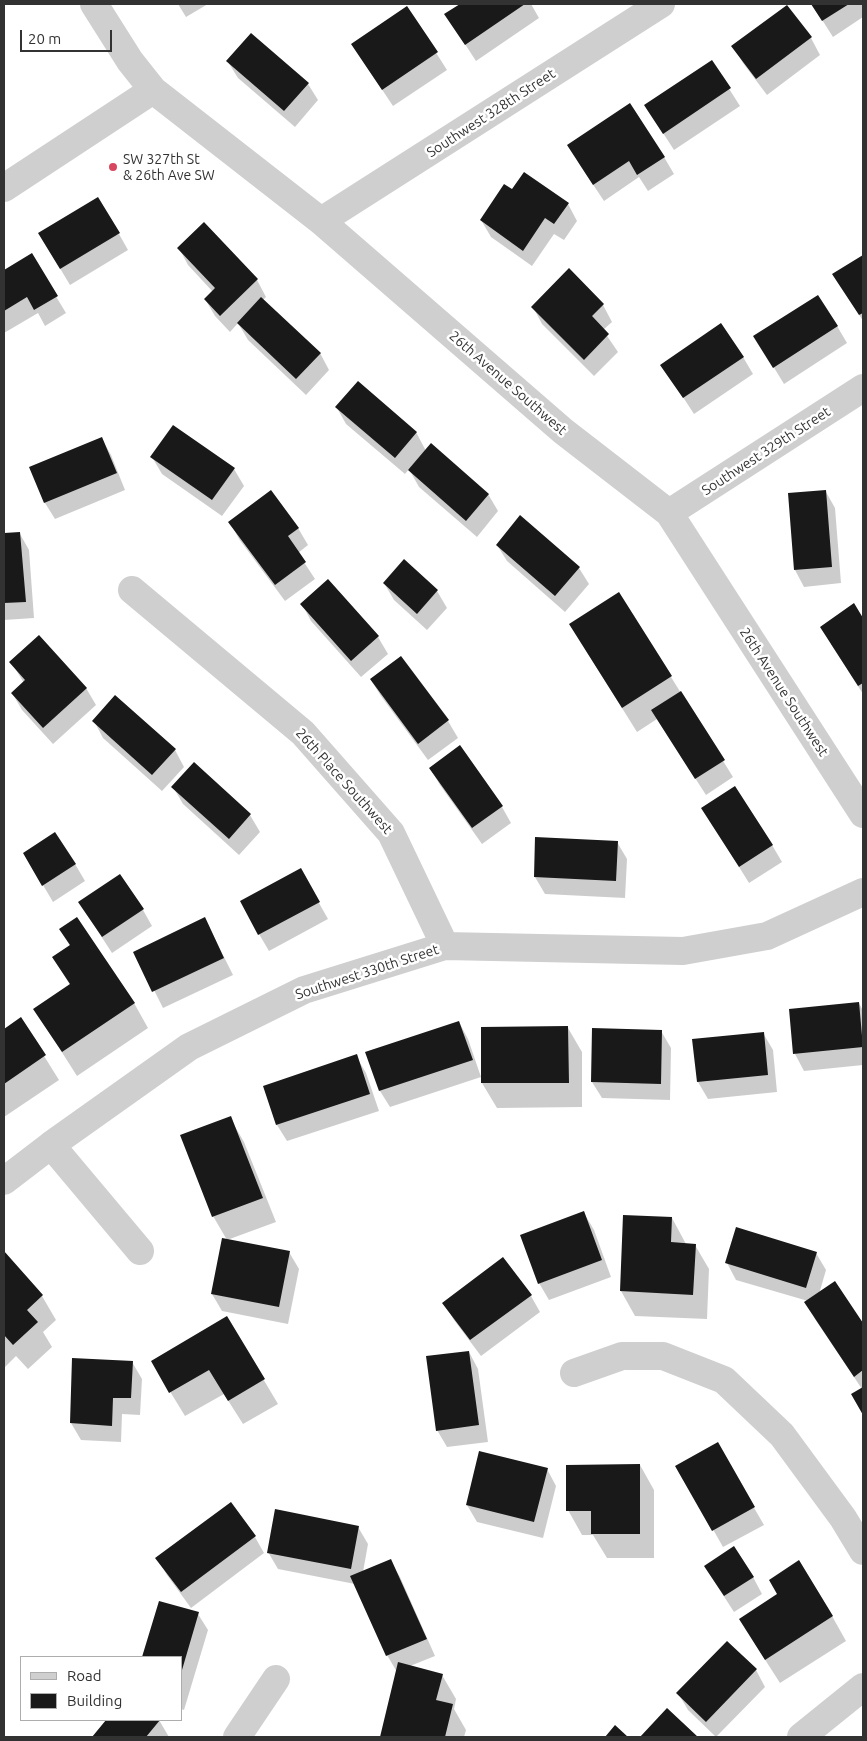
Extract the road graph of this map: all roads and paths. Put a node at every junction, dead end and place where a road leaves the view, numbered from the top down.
1 (94, 4) edge
2 (661, 4) edge
3 (153, 90) junction
4 (4, 188) edge
5 (320, 221) junction
6 (863, 388) edge
7 (669, 513) junction
8 (132, 590) dead end
9 (863, 814) edge
10 (863, 892) edge
11 (445, 946) junction
12 (51, 1144) junction
13 (4, 1181) edge
14 (140, 1251) dead end
15 (574, 1373) dead end
16 (863, 1551) edge
17 (276, 1679) dead end
18 (863, 1687) edge
19 (237, 1737) edge
20 (801, 1737) edge

1 - 3 street, 26th Avenue Southwest
2 - 5 street, Southwest 328th Street
3 - 4 street
3 - 5 street, 26th Avenue Southwest
5 - 7 street, 26th Avenue Southwest
6 - 7 street, Southwest 329th Street
7 - 9 street, 26th Avenue Southwest
8 - 11 street, 26th Place Southwest
10 - 11 street, Southwest 330th Street
11 - 12 street, Southwest 330th Street
12 - 13 street, Southwest 330th Street
12 - 14 street
15 - 16 street
17 - 19 street
18 - 20 street

